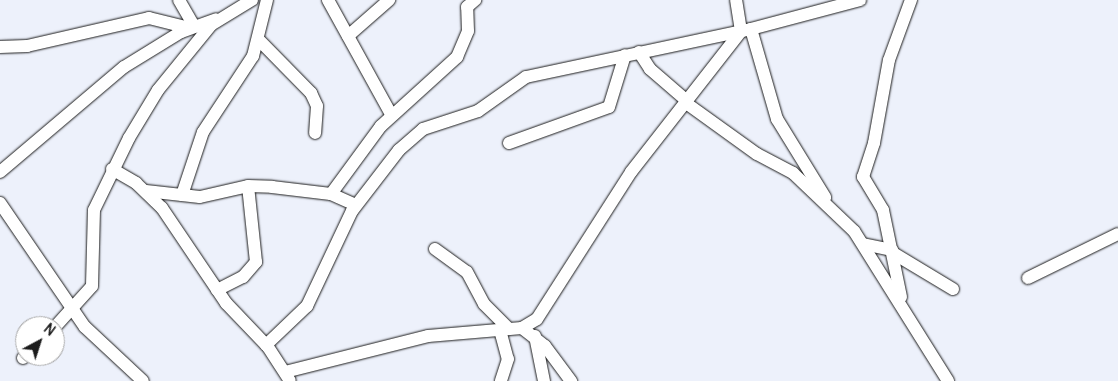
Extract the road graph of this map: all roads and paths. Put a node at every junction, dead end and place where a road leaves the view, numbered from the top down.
1 (179, 0) edge
2 (267, 0) edge
3 (328, 0) edge
4 (389, 0) edge
5 (736, 0) edge
6 (860, 0) edge
7 (911, 0) edge
8 (248, 1) edge
9 (467, 2) edge
10 (219, 18) junction
11 (192, 27) junction
12 (746, 30) junction
13 (348, 36) junction
14 (258, 38) junction
15 (0, 48) edge
16 (639, 52) junction
17 (625, 55) junction
18 (687, 102) junction
19 (392, 116) junction
20 (315, 133) dead end
21 (509, 143) dead end
22 (112, 169) junction
23 (0, 172) edge
24 (248, 186) junction
25 (146, 191) junction
26 (331, 194) junction
27 (182, 195) junction
28 (0, 203) edge
29 (356, 205) junction
30 (832, 210) junction
31 (1118, 234) edge
32 (863, 244) junction
33 (435, 249) dead end
34 (893, 252) junction
35 (1028, 278) dead end
36 (952, 288) dead end
37 (217, 290) junction
38 (902, 302) junction
39 (71, 310) junction
40 (541, 315) junction
41 (65, 316) edge
42 (522, 328) junction
43 (504, 329) junction
44 (537, 338) junction
45 (266, 345) junction
46 (287, 377) edge
47 (144, 381) edge
48 (501, 381) edge
49 (544, 381) edge
50 (570, 381) edge
51 (948, 381) edge

1 - 11 street
2 - 14 street
3 - 13 street
4 - 13 street
5 - 12 street
6 - 12 street
7 - 34 street
8 - 10 street
9 - 19 street
10 - 11 street
10 - 22 street
11 - 15 street
11 - 23 street
12 - 16 street
12 - 18 street
12 - 30 street
13 - 19 street
14 - 20 street
14 - 27 street
16 - 17 street
16 - 18 street
17 - 21 street
17 - 29 street
18 - 30 street
18 - 40 street
19 - 26 street
22 - 25 street
22 - 39 street
24 - 26 street
24 - 27 street
24 - 37 street
25 - 27 street
25 - 37 street
26 - 29 street
28 - 39 street
29 - 45 street
30 - 32 street
31 - 35 street
32 - 34 street
32 - 38 street
33 - 43 street
34 - 36 street
34 - 38 street
37 - 45 street
38 - 51 street
39 - 41 street
39 - 47 street
40 - 42 street
40 - 44 street
42 - 43 street
42 - 44 street
43 - 46 street
43 - 48 street
44 - 49 street
44 - 50 street
45 - 46 street

